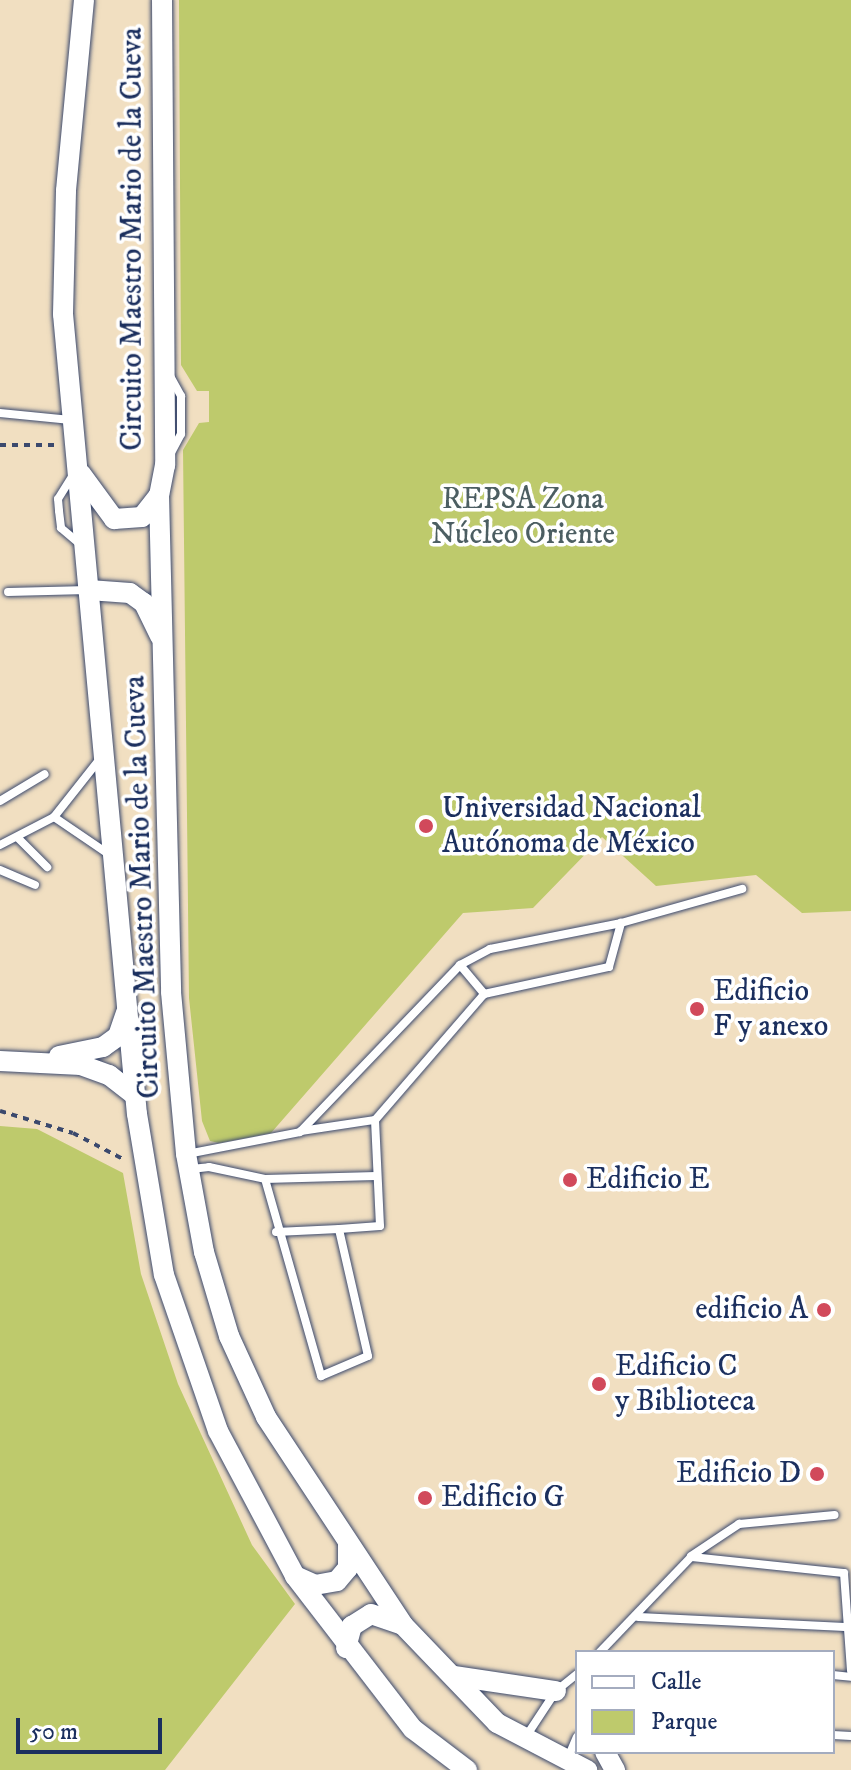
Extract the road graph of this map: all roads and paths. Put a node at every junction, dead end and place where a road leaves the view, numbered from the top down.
1 (84, 0) edge
2 (162, 0) edge
3 (0, 413) edge
4 (73, 420) junction
5 (75, 444) junction
6 (0, 445) edge
7 (77, 467) junction
8 (159, 495) junction
9 (89, 590) junction
10 (8, 592) dead end
11 (164, 647) junction
12 (103, 752) junction
13 (45, 774) dead end
14 (0, 801) edge
15 (54, 817) junction
16 (19, 839) junction
17 (0, 845) edge
18 (113, 857) junction
19 (47, 867) dead end
20 (0, 870) edge
21 (35, 885) dead end
22 (742, 889) dead end
23 (621, 923) junction
24 (460, 965) junction
25 (484, 994) junction
26 (127, 1009) junction
27 (0, 1061) edge
28 (38, 1061) junction
29 (135, 1095) junction
30 (0, 1111) edge
31 (375, 1120) junction
32 (300, 1132) junction
33 (187, 1162) junction
34 (144, 1172) junction
35 (376, 1176) junction
36 (265, 1179) junction
37 (339, 1229) junction
38 (276, 1232) junction
39 (835, 1515) dead end
40 (348, 1541) junction
41 (691, 1557) junction
42 (295, 1576) junction
43 (848, 1594) edge
44 (638, 1617) junction
45 (403, 1625) junction
46 (846, 1627) junction
47 (346, 1648) junction
48 (602, 1650) edge
49 (851, 1671) edge
50 (454, 1676) junction
51 (575, 1676) edge
52 (556, 1691) junction
53 (525, 1738) junction
54 (575, 1741) edge
55 (566, 1761) junction
56 (467, 1770) edge
57 (587, 1770) edge

1 - 4 street, Circuito Maestro Mario de la Cueva
2 - 8 street, Circuito Maestro Mario de la Cueva
3 - 4 lane
4 - 5 street, Circuito Maestro Mario de la Cueva
5 - 6 path
5 - 7 street, Circuito Maestro Mario de la Cueva
7 - 8 street
7 - 9 street, Circuito Maestro Mario de la Cueva
8 - 11 street, Circuito Maestro Mario de la Cueva
9 - 10 lane
9 - 11 street
9 - 12 street, Circuito Maestro Mario de la Cueva
11 - 33 street, Circuito Maestro Mario de la Cueva
12 - 15 lane
12 - 18 street, Circuito Maestro Mario de la Cueva
13 - 14 lane
15 - 16 lane
15 - 18 lane
16 - 17 lane
16 - 19 lane
18 - 26 street, Circuito Maestro Mario de la Cueva
20 - 21 lane
22 - 23 lane
23 - 24 lane
23 - 25 lane
24 - 25 lane
24 - 32 lane
25 - 31 lane
26 - 28 street, Circuito Maestro Mario de la Cueva
26 - 29 street, Circuito Maestro Mario de la Cueva
27 - 28 street, Circuito Maestro Mario de la Cueva
28 - 29 street, Circuito Maestro Mario de la Cueva
29 - 34 street, Circuito Maestro Mario de la Cueva
30 - 34 path
31 - 32 lane
31 - 35 lane
32 - 33 lane
33 - 36 lane
33 - 40 street, Circuito Maestro Mario de la Cueva
34 - 42 street, Circuito Maestro Mario de la Cueva
35 - 36 lane
35 - 37 lane
36 - 38 lane
37 - 38 lane
37 - 38 lane
39 - 41 lane
40 - 42 street
40 - 45 street, Circuito Maestro Mario de la Cueva
41 - 43 lane
41 - 44 lane
42 - 47 street, Circuito Maestro Mario de la Cueva
43 - 46 lane
44 - 46 lane
44 - 48 lane
45 - 47 street
45 - 50 street, Circuito Maestro Mario de la Cueva
46 - 49 lane
47 - 56 street, Circuito Maestro Mario de la Cueva
50 - 52 street
50 - 53 street, Circuito Maestro Mario de la Cueva
51 - 52 lane
52 - 53 lane
53 - 55 street, Circuito Maestro Mario de la Cueva
54 - 55 lane
55 - 57 street, Circuito Maestro Mario de la Cueva

